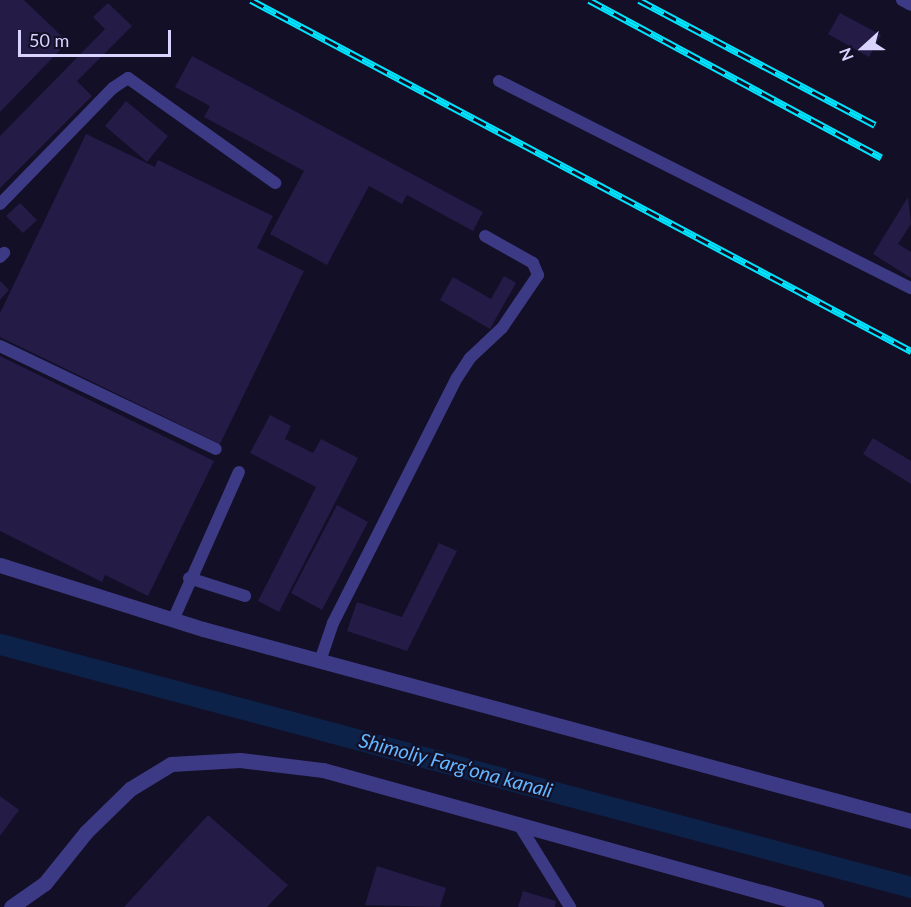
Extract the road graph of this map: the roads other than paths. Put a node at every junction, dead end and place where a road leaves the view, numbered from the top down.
1 (902, 0) edge
2 (911, 5) edge
3 (500, 81) dead end
4 (275, 183) dead end
5 (0, 204) edge
6 (485, 236) dead end
7 (911, 288) edge
8 (0, 346) edge
9 (216, 450) dead end
10 (239, 472) dead end
11 (0, 565) edge
12 (189, 578) junction
13 (245, 596) dead end
14 (173, 620) junction
15 (320, 661) junction
16 (911, 821) edge
17 (518, 823) junction
18 (11, 907) edge
19 (570, 907) edge
20 (816, 907) edge

1 - 2 lane
3 - 7 lane
4 - 5 lane
6 - 15 lane
8 - 9 lane
10 - 12 lane
11 - 14 street
12 - 13 lane
12 - 14 lane
14 - 15 street
15 - 16 street
17 - 18 street
17 - 19 lane
17 - 20 street

